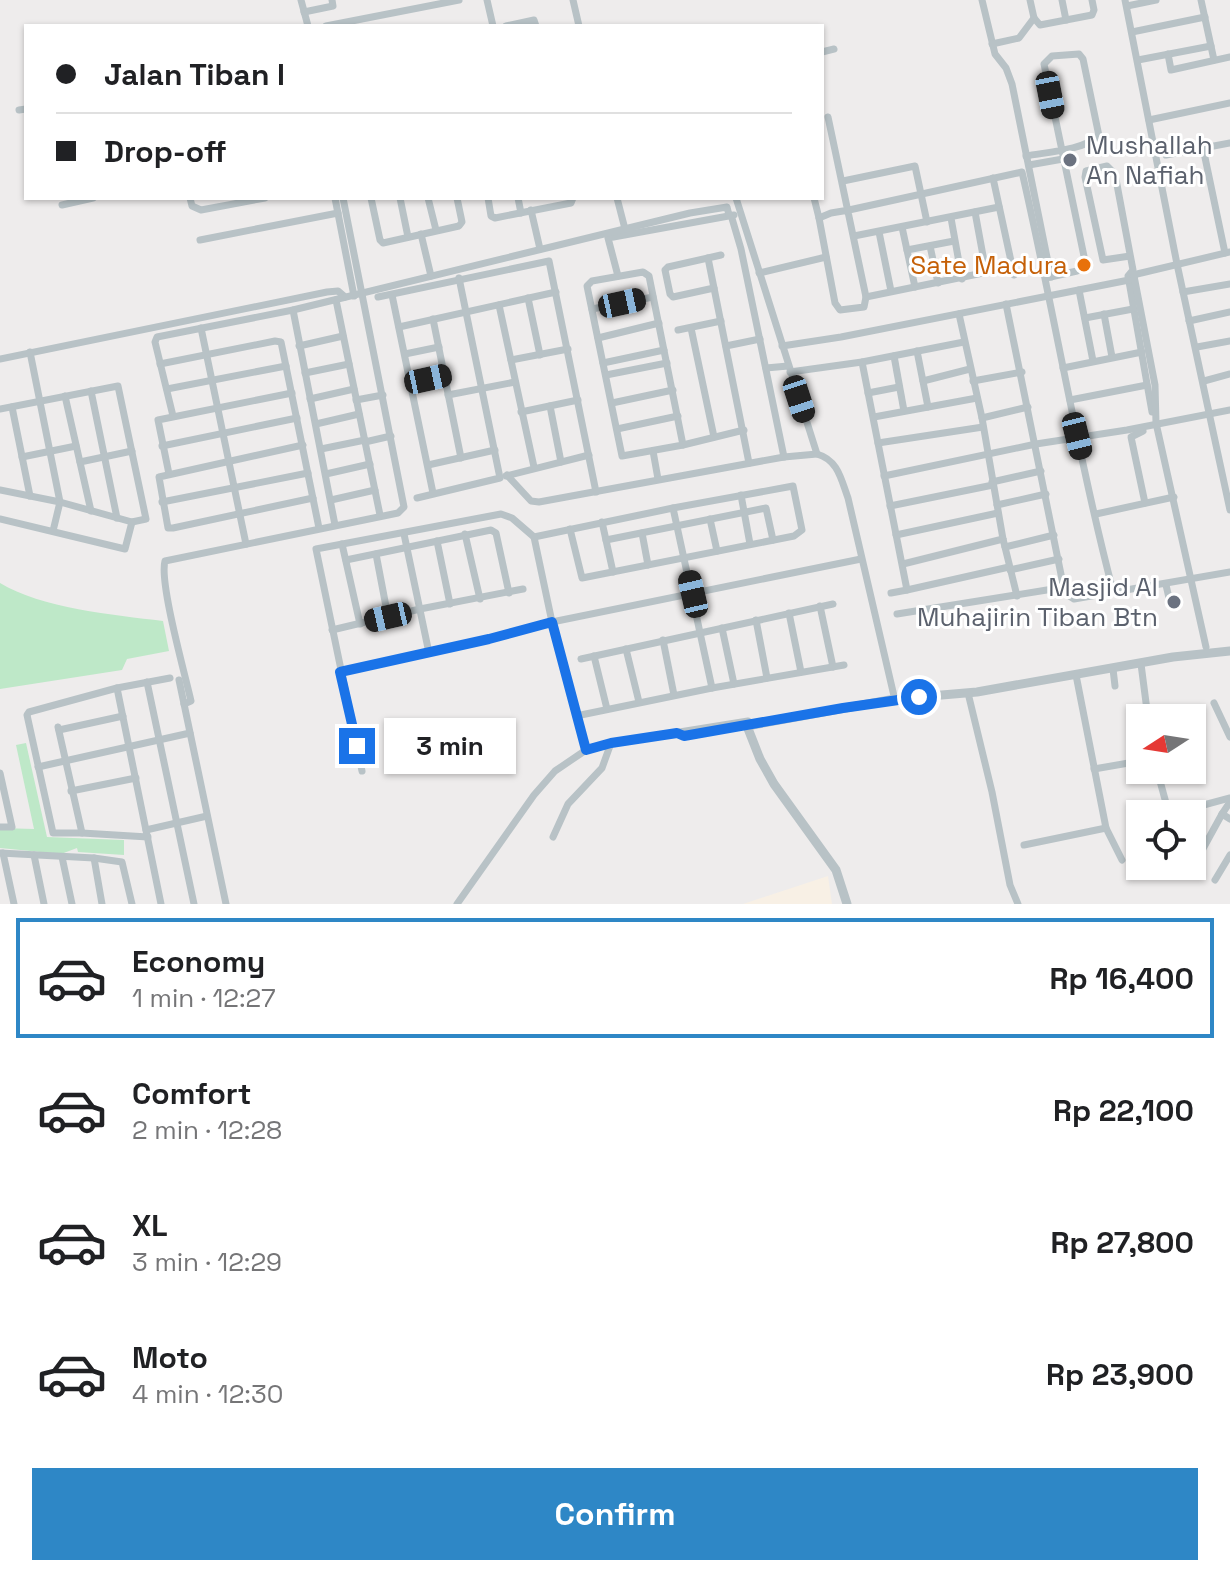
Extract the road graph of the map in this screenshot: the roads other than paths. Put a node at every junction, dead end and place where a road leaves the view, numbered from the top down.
1 (301, 0) edge
2 (332, 0) edge
3 (459, 0) edge
4 (487, 0) edge
5 (573, 0) edge
6 (982, 0) edge
7 (1030, 0) edge
8 (1062, 0) edge
9 (1092, 0) edge
10 (1156, 0) edge
11 (1201, 0) edge
12 (440, 2) edge
13 (1126, 3) edge
14 (304, 12) junction
15 (1205, 17) junction
16 (1034, 18) junction
17 (1066, 20) junction
18 (378, 22) edge
19 (307, 24) edge
20 (352, 24) edge
21 (493, 24) edge
22 (517, 24) edge
23 (535, 24) edge
24 (579, 24) edge
25 (1132, 32) junction
26 (992, 44) junction
27 (1211, 46) junction
28 (834, 49) dead end
29 (824, 52) edge
30 (1168, 54) junction
31 (1230, 57) edge
32 (1138, 60) junction
33 (1214, 60) junction
34 (1230, 103) edge
35 (828, 117) dead end
36 (1149, 120) junction
37 (1230, 143) edge
38 (1203, 148) junction
39 (1061, 150) junction
40 (1041, 153) junction
41 (1166, 155) dead end
42 (1026, 156) junction
43 (1063, 159) junction
44 (1044, 163) junction
45 (1029, 165) junction
46 (993, 178) junction
47 (843, 181) junction
48 (921, 194) junction
49 (84, 200) edge
50 (190, 200) edge
51 (254, 200) edge
52 (335, 200) edge
53 (343, 200) edge
54 (371, 200) edge
55 (400, 200) edge
56 (428, 200) edge
57 (457, 200) edge
58 (489, 200) edge
59 (518, 200) edge
60 (544, 200) edge
61 (572, 200) edge
62 (618, 200) edge
63 (736, 200) edge
64 (814, 200) edge
65 (62, 205) dead end
66 (999, 207) junction
67 (546, 208) junction
68 (531, 210) junction
69 (849, 210) junction
70 (975, 212) junction
71 (338, 213) junction
72 (521, 213) junction
73 (733, 215) junction
74 (819, 218) junction
75 (951, 218) junction
76 (927, 222) junction
77 (902, 227) junction
78 (625, 229) junction
79 (436, 230) junction
80 (879, 232) junction
81 (421, 234) junction
82 (854, 236) junction
83 (408, 237) junction
84 (200, 240) dead end
85 (954, 241) junction
86 (930, 246) junction
87 (540, 249) junction
88 (907, 250) junction
89 (1227, 253) edge
90 (721, 255) dead end
91 (1130, 256) junction
92 (826, 257) junction
93 (708, 258) junction
94 (1177, 263) junction
95 (458, 269) junction
96 (986, 272) junction
97 (759, 273) junction
98 (431, 276) junction
99 (618, 276) junction
100 (1132, 276) junction
101 (1048, 277) junction
102 (459, 279) junction
103 (962, 279) junction
104 (938, 283) junction
105 (1230, 284) edge
106 (915, 287) junction
107 (714, 288) junction
108 (1079, 290) junction
109 (891, 291) junction
110 (556, 292) junction
111 (1183, 292) junction
112 (354, 295) junction
113 (392, 295) junction
114 (1049, 296) junction
115 (378, 297) dead end
116 (653, 297) junction
117 (866, 297) junction
118 (528, 298) junction
119 (336, 300) junction
120 (1006, 304) junction
121 (499, 305) junction
122 (592, 309) junction
123 (1133, 309) junction
124 (293, 310) junction
125 (466, 311) junction
126 (1230, 312) edge
127 (959, 314) junction
128 (1104, 314) junction
129 (1085, 318) junction
130 (433, 319) junction
131 (721, 321) junction
132 (1189, 321) junction
133 (659, 323) junction
134 (399, 327) junction
135 (201, 328) junction
136 (691, 328) junction
137 (678, 330) dead end
138 (343, 336) junction
139 (598, 338) junction
140 (760, 339) junction
141 (1230, 341) edge
142 (964, 342) junction
143 (299, 346) junction
144 (726, 346) junction
145 (782, 346) junction
146 (439, 347) junction
147 (1197, 347) junction
148 (568, 349) junction
149 (664, 350) junction
150 (917, 351) junction
151 (30, 352) junction
152 (1142, 352) junction
153 (207, 354) junction
154 (405, 354) junction
155 (540, 355) junction
156 (894, 356) junction
157 (1112, 357) junction
158 (0, 359) edge
159 (511, 360) junction
160 (1093, 361) junction
161 (862, 362) junction
162 (603, 363) junction
163 (667, 363) junction
164 (160, 364) junction
165 (349, 364) junction
166 (286, 366) junction
167 (766, 368) junction
168 (1063, 368) junction
169 (789, 369) junction
170 (970, 369) junction
171 (1022, 372) junction
172 (305, 373) junction
173 (1230, 374) edge
174 (606, 375) junction
175 (444, 376) junction
176 (213, 380) junction
177 (923, 381) junction
178 (973, 381) junction
179 (1204, 381) junction
180 (515, 382) junction
181 (411, 383) junction
182 (1147, 385) junction
183 (899, 387) junction
184 (167, 389) junction
185 (354, 389) junction
186 (481, 389) junction
187 (673, 390) junction
188 (91, 391) junction
189 (292, 393) junction
190 (868, 393) junction
191 (383, 395) junction
192 (448, 395) junction
193 (65, 396) junction
194 (977, 398) junction
195 (310, 399) junction
196 (356, 400) junction
197 (578, 400) junction
198 (1070, 400) junction
199 (39, 401) junction
200 (612, 403) junction
201 (550, 406) junction
202 (12, 407) junction
203 (219, 407) junction
204 (928, 407) junction
205 (1028, 407) junction
206 (0, 409) edge
207 (1230, 410) edge
208 (904, 411) junction
209 (521, 412) junction
210 (1210, 413) junction
211 (359, 414) junction
212 (173, 416) junction
213 (678, 416) junction
214 (874, 417) junction
215 (297, 418) junction
216 (982, 418) junction
217 (316, 424) junction
218 (1156, 425) junction
219 (983, 427) junction
220 (617, 429) junction
221 (744, 430) junction
222 (224, 434) junction
223 (391, 436) junction
224 (1077, 436) junction
225 (714, 437) junction
226 (365, 441) junction
227 (878, 443) junction
228 (1036, 444) junction
229 (303, 445) junction
230 (683, 445) junction
231 (76, 446) junction
232 (162, 446) junction
233 (321, 449) junction
234 (495, 450) junction
235 (49, 451) junction
236 (132, 451) junction
237 (653, 451) junction
238 (817, 454) junction
239 (589, 455) junction
240 (988, 455) junction
241 (22, 457) junction
242 (105, 457) junction
243 (784, 457) junction
244 (461, 458) junction
245 (230, 461) junction
246 (80, 462) junction
247 (561, 462) junction
248 (749, 463) junction
249 (370, 464) junction
250 (428, 465) junction
251 (534, 467) junction
252 (1041, 471) junction
253 (308, 473) junction
254 (169, 474) junction
255 (326, 474) junction
256 (884, 476) junction
257 (504, 477) junction
258 (658, 479) junction
259 (993, 483) junction
260 (235, 488) junction
261 (0, 490) edge
262 (375, 490) junction
263 (596, 492) junction
264 (433, 493) junction
265 (1046, 494) junction
266 (741, 495) junction
267 (30, 496) junction
268 (1174, 497) junction
269 (313, 498) junction
270 (417, 498) dead end
271 (331, 500) junction
272 (60, 502) junction
273 (162, 502) junction
274 (1145, 503) junction
275 (890, 506) junction
276 (673, 508) junction
277 (998, 509) junction
278 (1230, 510) edge
279 (91, 511) junction
280 (240, 512) junction
281 (744, 513) junction
282 (1096, 514) junction
283 (380, 515) junction
284 (117, 518) junction
285 (0, 519) edge
286 (710, 519) junction
287 (132, 522) junction
288 (602, 522) junction
289 (335, 525) junction
290 (677, 526) junction
291 (319, 528) junction
292 (570, 529) junction
293 (53, 531) junction
294 (642, 533) junction
295 (404, 534) junction
296 (465, 534) junction
297 (896, 535) junction
298 (1054, 535) junction
299 (534, 537) junction
300 (606, 540) junction
301 (773, 540) junction
302 (437, 541) junction
303 (1004, 543) junction
304 (246, 544) junction
305 (342, 544) junction
306 (750, 544) junction
307 (406, 547) junction
308 (717, 551) junction
309 (376, 554) junction
310 (684, 557) junction
311 (861, 559) junction
312 (1059, 559) junction
313 (346, 560) junction
314 (903, 564) junction
315 (648, 565) junction
316 (1010, 568) junction
317 (613, 572) junction
318 (1230, 572) edge
319 (1191, 580) junction
320 (1166, 585) junction
321 (523, 589) dead end
322 (907, 590) junction
323 (1113, 591) junction
324 (509, 593) junction
325 (891, 593) dead end
326 (693, 594) junction
327 (1065, 594) junction
328 (1017, 596) junction
329 (1169, 598) dead end
330 (480, 599) junction
331 (450, 604) junction
332 (833, 604) dead end
333 (820, 606) junction
334 (420, 609) junction
335 (789, 613) junction
336 (897, 614) dead end
337 (388, 617) junction
338 (756, 620) junction
339 (552, 622) junction
340 (360, 624) junction
341 (722, 628) junction
342 (332, 630) junction
343 (700, 632) junction
344 (663, 640) junction
345 (1230, 644) edge
346 (1206, 647) junction
347 (626, 649) junction
348 (1230, 651) edge
349 (429, 653) junction
350 (594, 656) junction
351 (581, 659) dead end
352 (1141, 664) junction
353 (844, 665) dead end
354 (833, 667) junction
355 (1113, 669) junction
356 (340, 672) junction
357 (801, 672) junction
358 (1076, 675) junction
359 (767, 678) junction
360 (147, 682) junction
361 (734, 684) junction
362 (1115, 686) dead end
363 (117, 688) junction
364 (712, 688) junction
365 (968, 693) junction
366 (674, 695) junction
367 (894, 696) junction
368 (639, 702) junction
369 (1214, 703) dead end
370 (184, 704) junction
371 (1146, 704) edge
372 (607, 709) junction
373 (123, 716) junction
374 (576, 716) junction
375 (747, 723) junction
376 (190, 733) junction
377 (1230, 737) edge
378 (159, 740) junction
379 (611, 743) junction
380 (129, 747) junction
381 (586, 750) junction
382 (65, 761) junction
383 (1126, 763) edge
384 (38, 767) junction
385 (1094, 769) junction
386 (362, 771) dead end
387 (0, 773) edge
388 (136, 778) junction
389 (71, 791) junction
390 (1230, 800) edge
391 (1206, 805) edge
392 (1222, 814) junction
393 (207, 816) junction
394 (1230, 819) edge
395 (175, 823) junction
396 (0, 827) edge
397 (1106, 828) junction
398 (82, 833) junction
399 (147, 833) junction
400 (553, 837) dead end
401 (1206, 843) edge
402 (1024, 845) dead end
403 (2, 853) edge
404 (34, 855) junction
405 (1230, 855) edge
406 (62, 857) junction
407 (94, 858) junction
408 (1122, 860) dead end
409 (1215, 880) dead end
410 (14, 904) edge
411 (44, 904) edge
412 (72, 904) edge
413 (102, 904) edge
414 (132, 904) edge
415 (161, 904) edge
416 (194, 904) edge
417 (226, 904) edge
418 (457, 904) edge
419 (847, 904) edge
420 (1018, 904) edge

1 - 14 street
2 - 14 street
3 - 12 street
4 - 21 street
5 - 24 street
6 - 26 street
7 - 16 street
8 - 17 street
9 - 17 street
10 - 13 street
11 - 15 street
12 - 18 street
13 - 25 street
14 - 19 street
15 - 25 street
15 - 27 street
16 - 17 street
16 - 26 street
18 - 20 street
22 - 23 street
25 - 32 street
26 - 42 street
27 - 30 street
27 - 33 street
28 - 29 street
30 - 32 street
30 - 33 street
31 - 33 street
32 - 36 street
34 - 36 street
35 - 47 street
36 - 94 street
37 - 38 street
38 - 41 street
38 - 89 street
39 - 39 street
39 - 40 street
39 - 43 street
40 - 42 street
40 - 44 street
42 - 45 street
43 - 44 street
43 - 101 street
44 - 45 street
45 - 101 street
46 - 48 street
46 - 66 street
46 - 101 street
47 - 48 street
47 - 69 street
48 - 69 street
48 - 76 street
49 - 65 street
50 - 51 street
52 - 71 street
53 - 112 street
54 - 83 street
55 - 83 street
56 - 79 street
57 - 79 street
58 - 72 street
59 - 72 street
60 - 67 street
61 - 67 street
62 - 78 street
63 - 73 street
64 - 74 street
66 - 70 street
66 - 96 street
67 - 68 street
68 - 72 street
68 - 87 street
69 - 74 street
69 - 82 street
70 - 75 street
70 - 96 street
71 - 84 street
71 - 112 street
73 - 78 street
73 - 97 street
73 - 99 street
73 - 140 street
74 - 92 street
75 - 76 street
75 - 85 street
76 - 77 street
77 - 80 street
77 - 88 street
78 - 87 street
79 - 81 street
80 - 82 street
80 - 109 street
81 - 83 street
81 - 98 street
82 - 117 street
85 - 86 street
85 - 103 street
86 - 88 street
86 - 104 street
87 - 95 street
88 - 106 street
89 - 94 street
90 - 93 street
91 - 91 street
91 - 100 street
92 - 97 street
92 - 117 street
93 - 107 street
93 - 107 street
94 - 100 street
94 - 111 street
95 - 98 street
95 - 102 street
96 - 103 street
97 - 145 street
98 - 112 street
99 - 116 street
99 - 122 street
100 - 108 street
100 - 123 street
100 - 218 street
101 - 114 street
102 - 110 street
102 - 113 street
102 - 125 street
103 - 104 street
104 - 106 street
105 - 111 street
106 - 109 street
107 - 131 street
108 - 114 street
108 - 129 street
109 - 117 street
110 - 118 street
110 - 148 street
111 - 132 street
112 - 119 street
112 - 151 street
112 - 191 street
113 - 115 street
113 - 134 street
114 - 120 street
114 - 168 street
116 - 122 street
116 - 133 street
118 - 121 street
118 - 155 street
119 - 124 street
119 - 138 street
120 - 127 street
120 - 171 street
121 - 125 street
121 - 159 street
122 - 139 street
123 - 128 street
123 - 152 street
124 - 135 street
124 - 143 street
125 - 130 street
125 - 186 street
126 - 132 street
127 - 142 street
127 - 145 street
128 - 129 street
128 - 157 street
129 - 160 street
130 - 134 street
130 - 146 street
131 - 136 street
131 - 144 street
132 - 147 street
133 - 139 street
133 - 149 street
134 - 154 street
135 - 153 street
135 - 164 street
136 - 137 street
136 - 225 street
138 - 143 street
138 - 165 street
139 - 162 street
140 - 144 street
140 - 167 street
141 - 147 street
142 - 150 street
142 - 170 street
143 - 172 street
144 - 221 street
145 - 169 street
146 - 154 street
146 - 175 street
147 - 179 street
148 - 155 street
148 - 197 street
149 - 162 street
149 - 163 street
150 - 156 street
150 - 177 street
151 - 158 street
151 - 199 street
152 - 157 street
152 - 182 street
153 - 164 street
153 - 166 street
153 - 176 street
154 - 181 street
155 - 159 street
156 - 161 street
156 - 183 street
157 - 160 street
159 - 180 street
160 - 168 street
161 - 169 street
161 - 190 street
162 - 174 street
163 - 174 street
163 - 187 street
164 - 184 street
165 - 172 street
165 - 185 street
166 - 176 street
166 - 189 street
167 - 169 street
167 - 243 street
168 - 198 street
169 - 238 street
170 - 177 street
170 - 178 street
171 - 178 street
171 - 205 street
172 - 195 street
173 - 179 street
174 - 200 street
175 - 181 street
175 - 192 street
176 - 184 street
176 - 203 street
177 - 204 street
178 - 194 street
179 - 210 street
180 - 186 street
180 - 209 street
181 - 250 street
182 - 198 street
182 - 218 street
183 - 190 street
183 - 208 street
184 - 212 street
185 - 195 street
185 - 196 street
186 - 192 street
186 - 234 street
187 - 200 street
187 - 213 street
188 - 193 street
188 - 236 street
188 - 242 street
189 - 203 street
189 - 215 street
190 - 214 street
191 - 196 street
191 - 223 street
192 - 244 street
193 - 199 street
193 - 231 street
194 - 204 street
194 - 216 street
195 - 217 street
196 - 211 street
197 - 201 street
197 - 239 street
198 - 224 street
199 - 202 street
199 - 235 street
200 - 220 street
201 - 209 street
201 - 247 street
202 - 206 street
202 - 241 street
203 - 212 street
203 - 222 street
204 - 208 street
205 - 216 street
205 - 228 street
207 - 210 street
208 - 214 street
209 - 251 street
210 - 218 street
210 - 278 street
211 - 217 street
211 - 226 street
212 - 232 street
213 - 220 street
213 - 230 street
214 - 227 street
215 - 222 street
215 - 229 street
216 - 219 street
217 - 233 street
218 - 224 street
218 - 268 street
218 - 274 street
219 - 227 street
219 - 240 street
220 - 237 street
221 - 225 street
221 - 248 street
222 - 232 street
222 - 245 street
223 - 226 street
223 - 283 street
224 - 228 street
224 - 282 street
225 - 230 street
226 - 233 street
226 - 249 street
227 - 256 street
228 - 240 street
228 - 252 street
229 - 245 street
229 - 253 street
230 - 237 street
231 - 235 street
231 - 246 street
232 - 254 street
233 - 255 street
234 - 244 street
234 - 257 street
235 - 241 street
235 - 272 street
236 - 242 street
236 - 287 street
237 - 258 street
238 - 243 street
238 - 311 street
239 - 247 street
239 - 263 street
240 - 256 street
240 - 259 street
241 - 267 street
242 - 246 street
242 - 284 street
243 - 248 street
244 - 250 street
245 - 254 street
245 - 260 street
246 - 279 street
247 - 251 street
248 - 258 street
249 - 255 street
249 - 262 street
250 - 264 street
251 - 257 street
252 - 259 street
252 - 265 street
253 - 260 street
253 - 269 street
254 - 273 street
255 - 271 street
256 - 275 street
257 - 263 street
257 - 264 street
258 - 263 street
259 - 275 street
259 - 277 street
260 - 273 street
260 - 280 street
261 - 267 street
262 - 271 street
262 - 283 street
264 - 270 street
265 - 277 street
265 - 298 street
266 - 276 street
266 - 281 street
266 - 301 street
267 - 272 street
268 - 274 street
268 - 319 street
269 - 280 street
269 - 291 street
271 - 289 street
272 - 279 street
272 - 293 street
273 - 280 street
274 - 282 street
275 - 297 street
276 - 288 street
276 - 290 street
277 - 297 street
277 - 303 street
279 - 284 street
280 - 304 street
281 - 286 street
281 - 301 street
281 - 306 street
282 - 323 street
283 - 289 street
284 - 287 street
285 - 293 street
286 - 290 street
286 - 308 street
287 - 293 street
288 - 292 street
288 - 300 street
289 - 291 street
290 - 294 street
290 - 310 street
291 - 304 street
292 - 299 street
292 - 317 street
294 - 300 street
294 - 315 street
295 - 299 street
295 - 305 street
295 - 307 street
296 - 302 street
296 - 324 street
296 - 330 street
297 - 314 street
298 - 303 street
298 - 312 street
299 - 339 street
300 - 317 street
301 - 306 street
302 - 307 street
302 - 331 street
303 - 314 street
303 - 316 street
304 - 370 street
305 - 313 street
305 - 342 street
306 - 308 street
307 - 309 street
307 - 334 street
308 - 310 street
309 - 313 street
309 - 337 street
310 - 315 street
310 - 326 street
311 - 326 street
311 - 367 street
312 - 316 street
312 - 327 street
313 - 340 street
314 - 322 street
315 - 317 street
316 - 322 street
316 - 328 street
318 - 319 street
319 - 320 street
319 - 346 street
320 - 323 street
320 - 329 street
321 - 324 street
322 - 325 street
323 - 327 street
324 - 330 street
326 - 339 street
326 - 343 street
327 - 328 street
328 - 336 street
330 - 331 street
331 - 334 street
332 - 333 street
333 - 335 street
333 - 354 street
334 - 337 street
334 - 349 street
335 - 338 street
335 - 357 street
337 - 340 street
338 - 341 street
338 - 359 street
339 - 349 street
339 - 374 street
340 - 342 street
341 - 343 street
341 - 361 street
342 - 356 street
343 - 344 street
343 - 364 street
344 - 347 street
344 - 366 street
345 - 346 street
346 - 367 street
347 - 350 street
347 - 368 street
348 - 352 street
349 - 356 street
350 - 351 street
350 - 372 street
352 - 355 street
352 - 371 street
353 - 354 street
354 - 357 street
355 - 358 street
355 - 362 street
356 - 386 street
357 - 359 street
358 - 365 street
358 - 385 street
359 - 361 street
360 - 363 street
360 - 370 street
360 - 378 street
361 - 364 street
363 - 373 street
363 - 384 street
364 - 366 street
365 - 375 street
365 - 420 street
366 - 368 street
367 - 375 street
368 - 372 street
369 - 377 street
370 - 376 street
372 - 374 street
373 - 380 street
373 - 382 street
374 - 381 street
375 - 379 street
375 - 419 street
376 - 378 street
376 - 393 street
378 - 380 street
378 - 395 street
379 - 381 street
379 - 400 street
380 - 382 street
380 - 388 street
381 - 418 street
382 - 384 street
382 - 389 street
383 - 385 street
384 - 398 street
385 - 397 street
387 - 396 street
388 - 389 street
388 - 399 street
389 - 398 street
390 - 391 street
390 - 392 street
392 - 394 street
392 - 401 street
393 - 395 street
393 - 417 street
395 - 399 street
395 - 416 street
397 - 402 street
397 - 408 street
398 - 399 street
399 - 415 street
403 - 404 street
403 - 410 street
404 - 406 street
404 - 411 street
405 - 409 street
406 - 407 street
406 - 412 street
407 - 413 street
407 - 414 street

